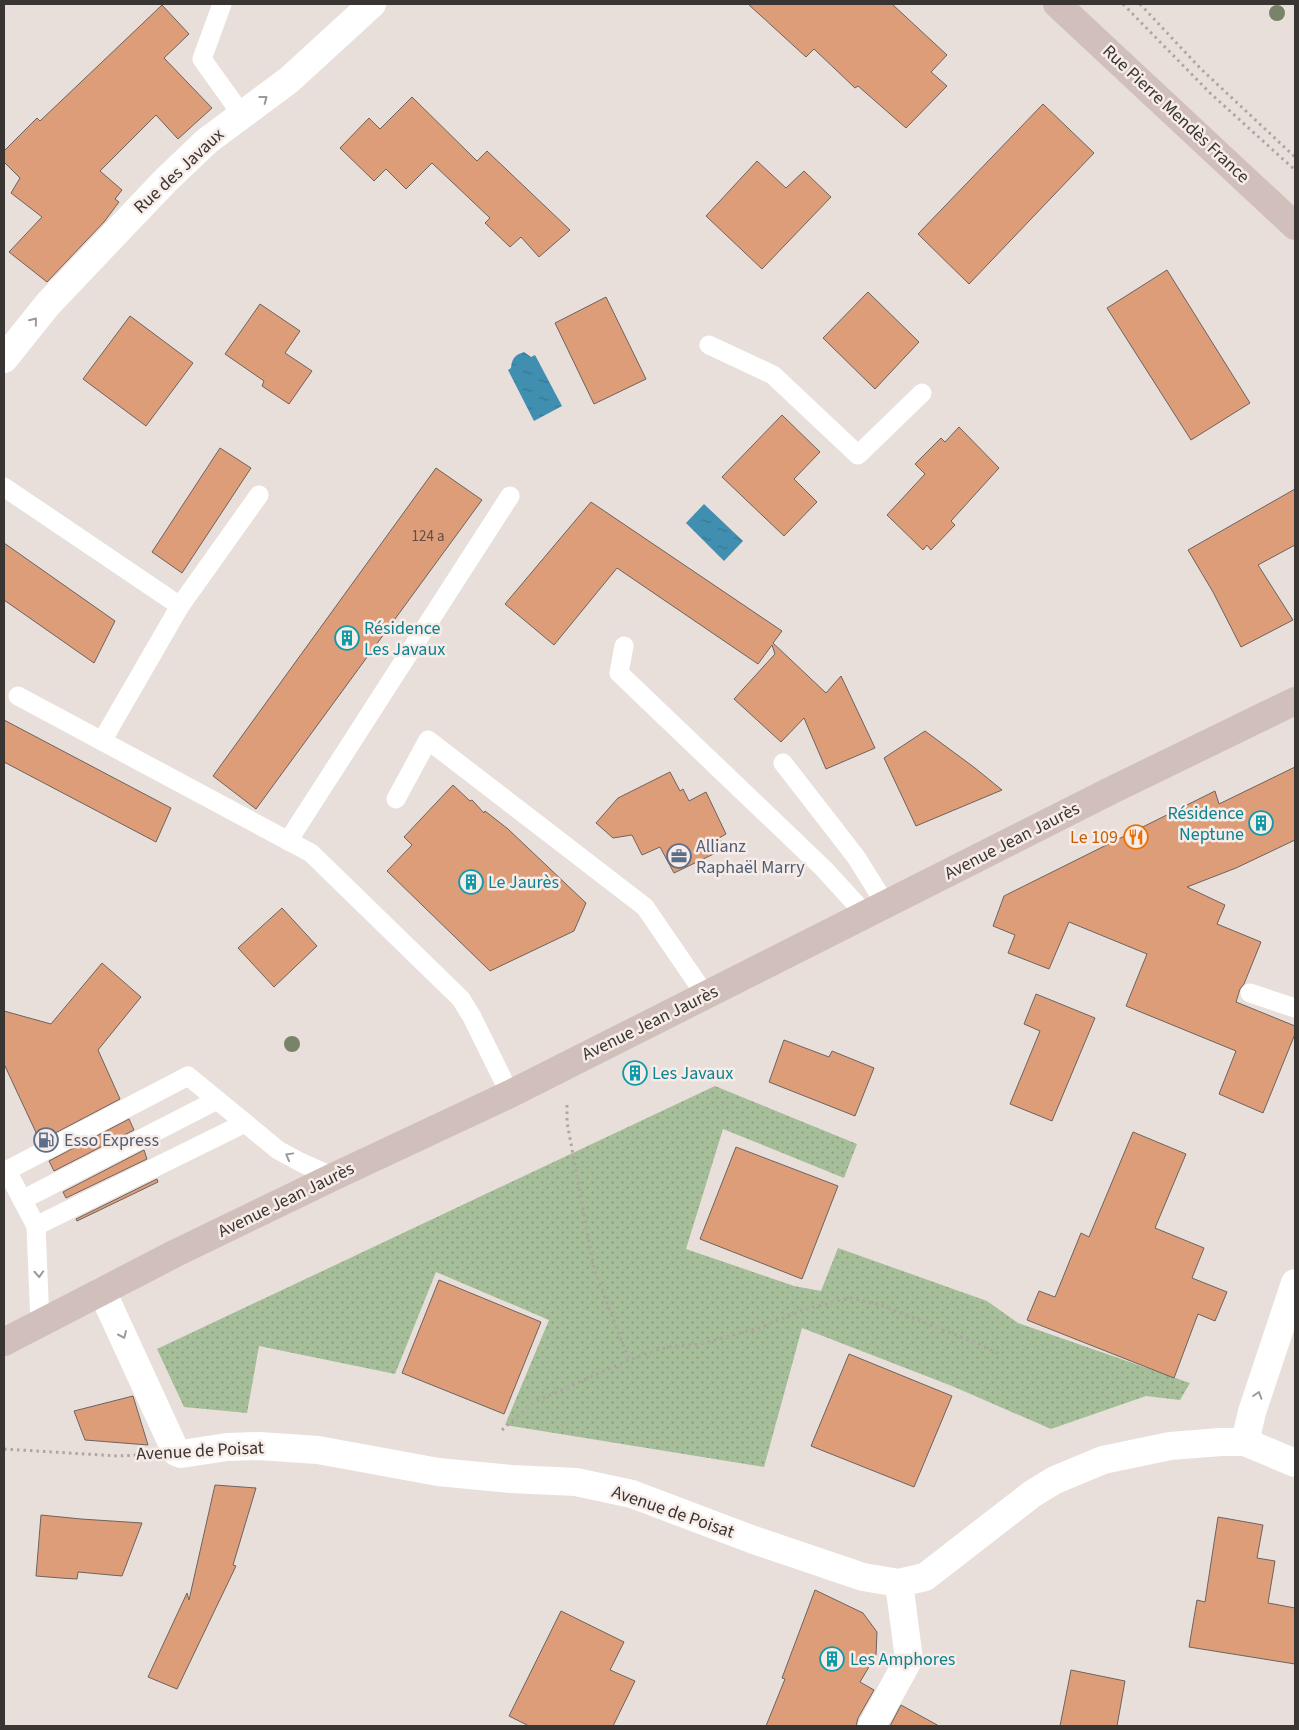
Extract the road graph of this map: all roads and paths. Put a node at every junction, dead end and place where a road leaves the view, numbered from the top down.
1 (222, 4) edge
2 (372, 4) edge
3 (1057, 4) edge
4 (1123, 4) edge
5 (1140, 4) edge
6 (242, 116) junction
7 (1295, 156) edge
8 (1295, 170) edge
9 (1295, 226) edge
10 (709, 345) dead end
11 (4, 359) edge
12 (922, 392) dead end
13 (4, 487) edge
14 (259, 495) dead end
15 (510, 496) dead end
16 (180, 606) junction
17 (624, 646) dead end
18 (18, 696) dead end
19 (1295, 701) edge
20 (102, 741) junction
21 (783, 763) dead end
22 (396, 799) dead end
23 (288, 841) junction
24 (876, 910) junction
25 (1250, 993) dead end
26 (706, 996) junction
27 (1295, 1008) edge
28 (510, 1094) junction
29 (217, 1100) junction
30 (566, 1103) dead end
31 (245, 1123) junction
32 (5, 1172) edge
33 (333, 1177) junction
34 (22, 1200) junction
35 (36, 1226) junction
36 (1295, 1283) edge
37 (102, 1291) junction
38 (40, 1324) junction
39 (4, 1342) edge
40 (1001, 1356) dead end
41 (628, 1360) junction
42 (502, 1430) dead end
43 (1245, 1442) junction
44 (4, 1449) edge
45 (176, 1452) junction
46 (1295, 1463) edge
47 (899, 1583) junction
48 (872, 1726) edge

1 - 6 lane
6 -> 2 street, Rue des Javaux
3 - 9 main road, Rue Pierre Mendès France
4 - 8 path
5 - 7 path
11 -> 6 street, Rue des Javaux
10 - 12 lane
13 - 16 lane
14 - 16 lane
15 - 23 lane
16 - 20 lane
17 - 24 lane
18 - 20 lane
19 - 24 main road, Avenue Jean Jaurès
20 - 23 lane
21 - 24 lane
22 - 26 lane
23 - 28 lane
24 - 26 main road, Avenue Jean Jaurès
25 - 27 lane
26 - 28 main road, Avenue Jean Jaurès
28 - 33 main road, Avenue Jean Jaurès
29 - 31 lane
29 - 32 lane
29 - 34 lane
30 - 41 path
33 -> 31 lane
31 - 35 lane
32 - 34 lane
33 - 37 main road, Avenue Jean Jaurès
34 - 35 lane
35 -> 38 lane
43 -> 36 street
37 - 38 main road, Avenue Jean Jaurès
37 -> 45 street
38 - 39 main road, Avenue Jean Jaurès
40 - 41 path
41 - 42 path
43 - 46 street, Avenue de Poisat
43 - 47 street, Avenue de Poisat
44 - 45 path, Avenue de Poisat
45 - 47 street, Avenue de Poisat
47 - 48 street

